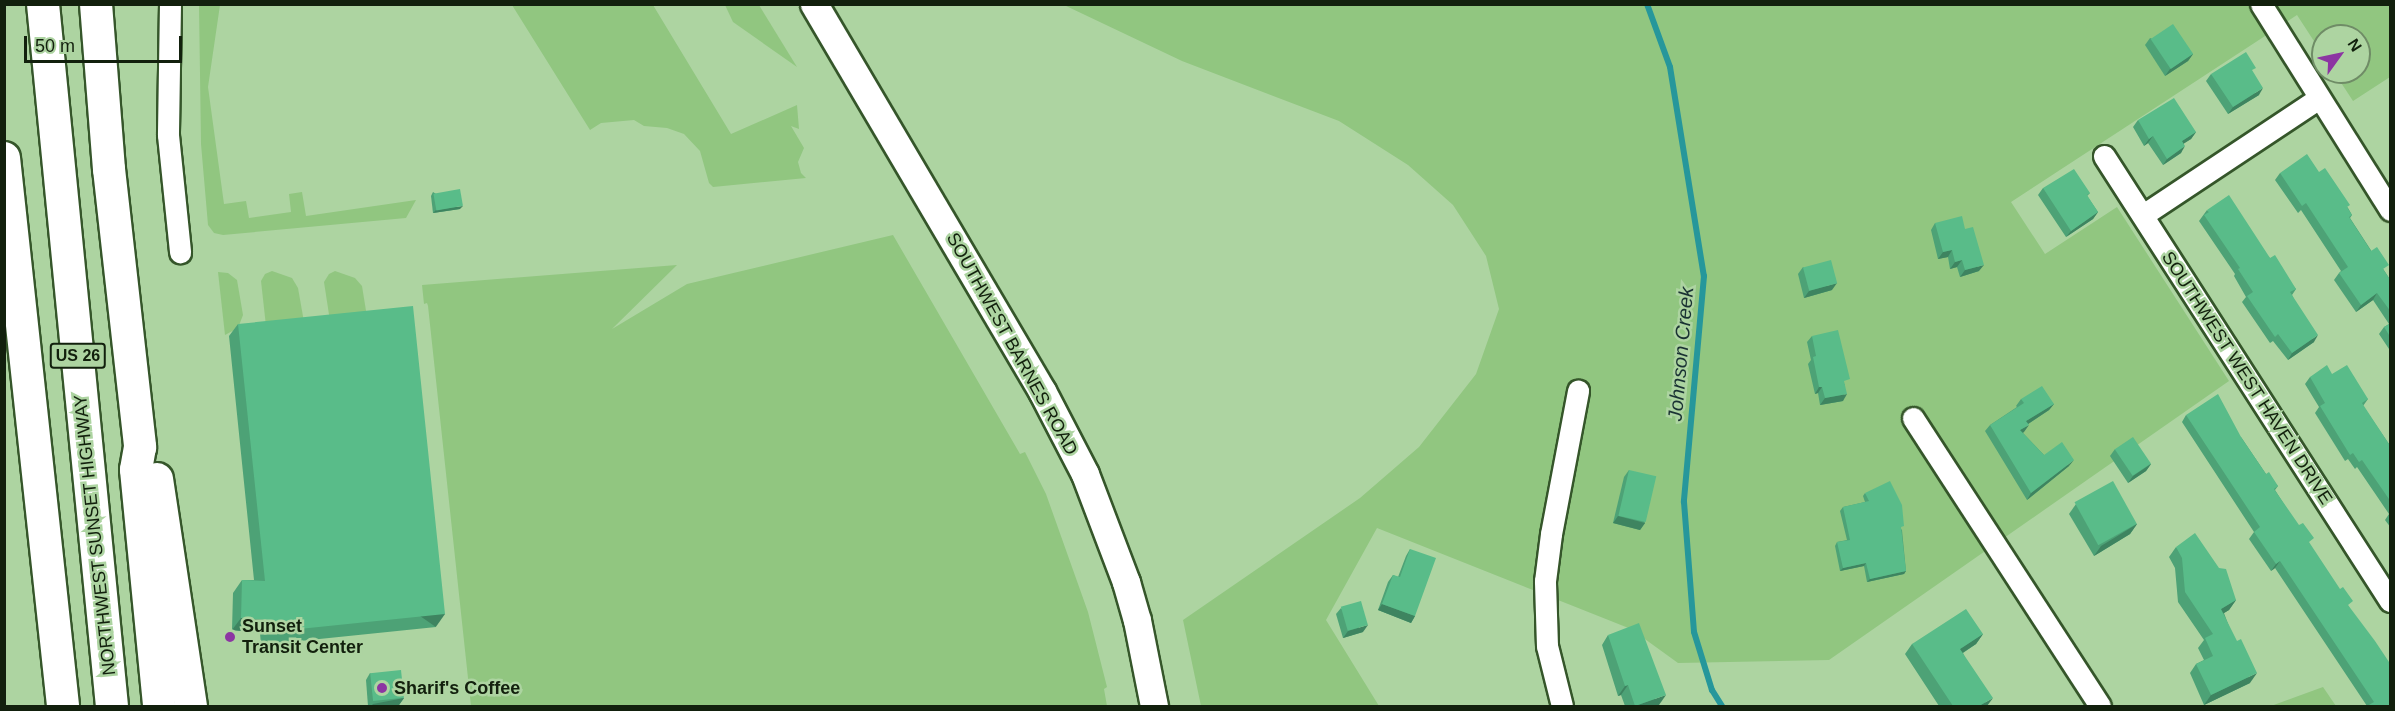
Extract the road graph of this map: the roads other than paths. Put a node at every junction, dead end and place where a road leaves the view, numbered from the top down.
1 (43, 4) edge
2 (96, 4) edge
3 (170, 4) edge
4 (814, 4) edge
5 (2261, 4) edge
6 (2319, 98) junction
7 (2104, 156) dead end
8 (4, 158) edge
9 (2391, 210) edge
10 (2142, 215) junction
11 (180, 252) dead end
12 (1578, 392) dead end
13 (1913, 418) dead end
14 (140, 447) junction
15 (2387, 587) edge
16 (63, 706) edge
17 (112, 706) edge
18 (159, 706) edge
19 (191, 706) edge
20 (1154, 706) edge
21 (1562, 706) edge
22 (2100, 706) edge

1 - 17 highway, NORTHWEST SUNSET HIGHWAY / US 26
2 - 14 highway
3 - 11 street
4 - 20 main road, SOUTHWEST BARNES ROAD
5 - 6 street
6 - 9 street
6 - 10 street
7 - 10 street, SOUTHWEST WEST HAVEN DRIVE
8 - 16 highway, US 26
10 - 15 street, SOUTHWEST WEST HAVEN DRIVE
12 - 21 street
13 - 22 street
14 - 18 highway
14 - 19 highway

